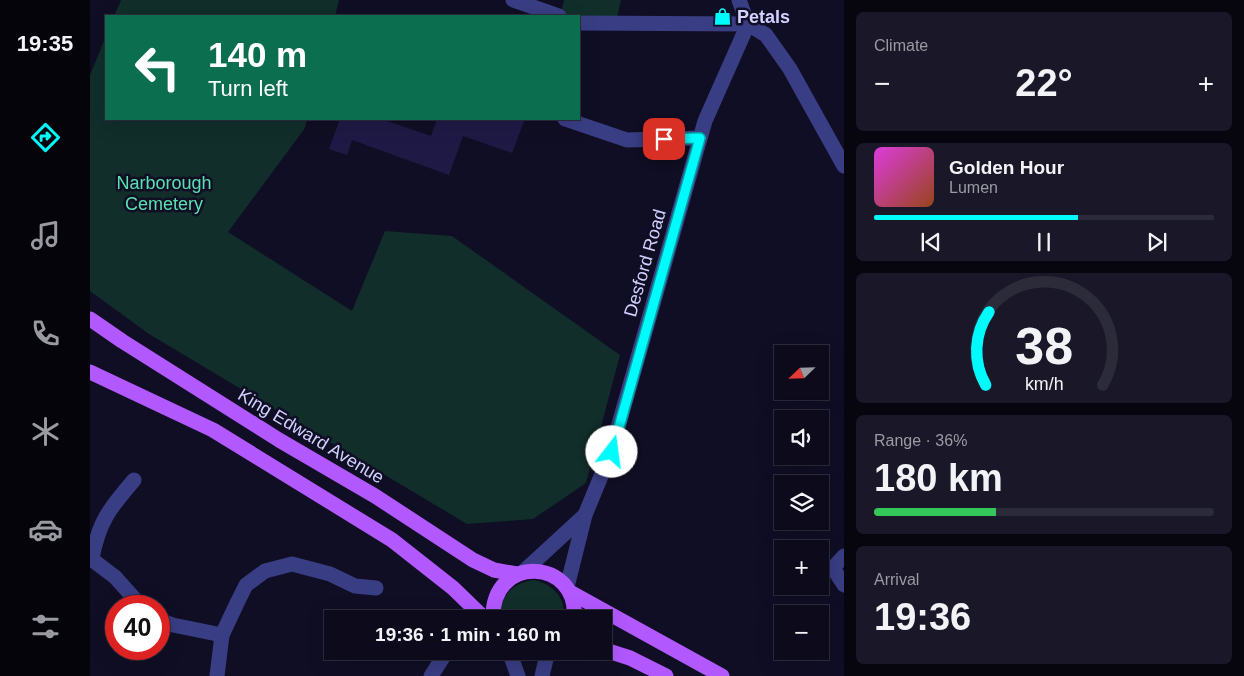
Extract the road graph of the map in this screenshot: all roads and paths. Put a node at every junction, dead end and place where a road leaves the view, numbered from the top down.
1 (513, 0) edge
2 (739, 0) edge
3 (557, 15) edge
4 (580, 23) edge
5 (748, 24) junction
6 (567, 120) edge
7 (700, 138) junction
8 (844, 166) edge
9 (90, 319) edge
10 (90, 372) edge
11 (134, 480) dead end
12 (585, 515) junction
13 (844, 556) edge
14 (91, 558) edge
15 (829, 568) edge
16 (829, 572) edge
17 (520, 573) junction
18 (844, 585) edge
19 (376, 588) dead end
20 (568, 590) junction
21 (131, 595) edge
22 (476, 610) edge
23 (493, 610) edge
24 (574, 610) edge
25 (170, 624) edge
26 (222, 636) junction
27 (612, 652) edge
28 (441, 660) edge
29 (512, 660) edge
30 (546, 660) edge
31 (217, 676) edge
32 (431, 676) edge
33 (518, 676) edge
34 (542, 676) edge
35 (666, 676) edge
36 (722, 676) edge

1 - 3 street
2 - 5 street
4 - 5 street
5 - 7 street, Desford Road
5 - 8 street
6 - 7 street
7 - 12 street, Desford Road
9 - 17 main road, King Edward Avenue
10 - 22 main road
11 - 14 street
12 - 17 street, Desford Road
12 - 20 street, Desford Road
13 - 15 street
14 - 21 street
16 - 18 street
17 - 20 main road, King Edward Avenue
17 - 23 main road
19 - 26 street
20 - 24 main road
20 - 36 main road, King Edward Avenue
25 - 26 street
26 - 31 street
27 - 35 main road
28 - 32 street
29 - 33 street
30 - 34 street

